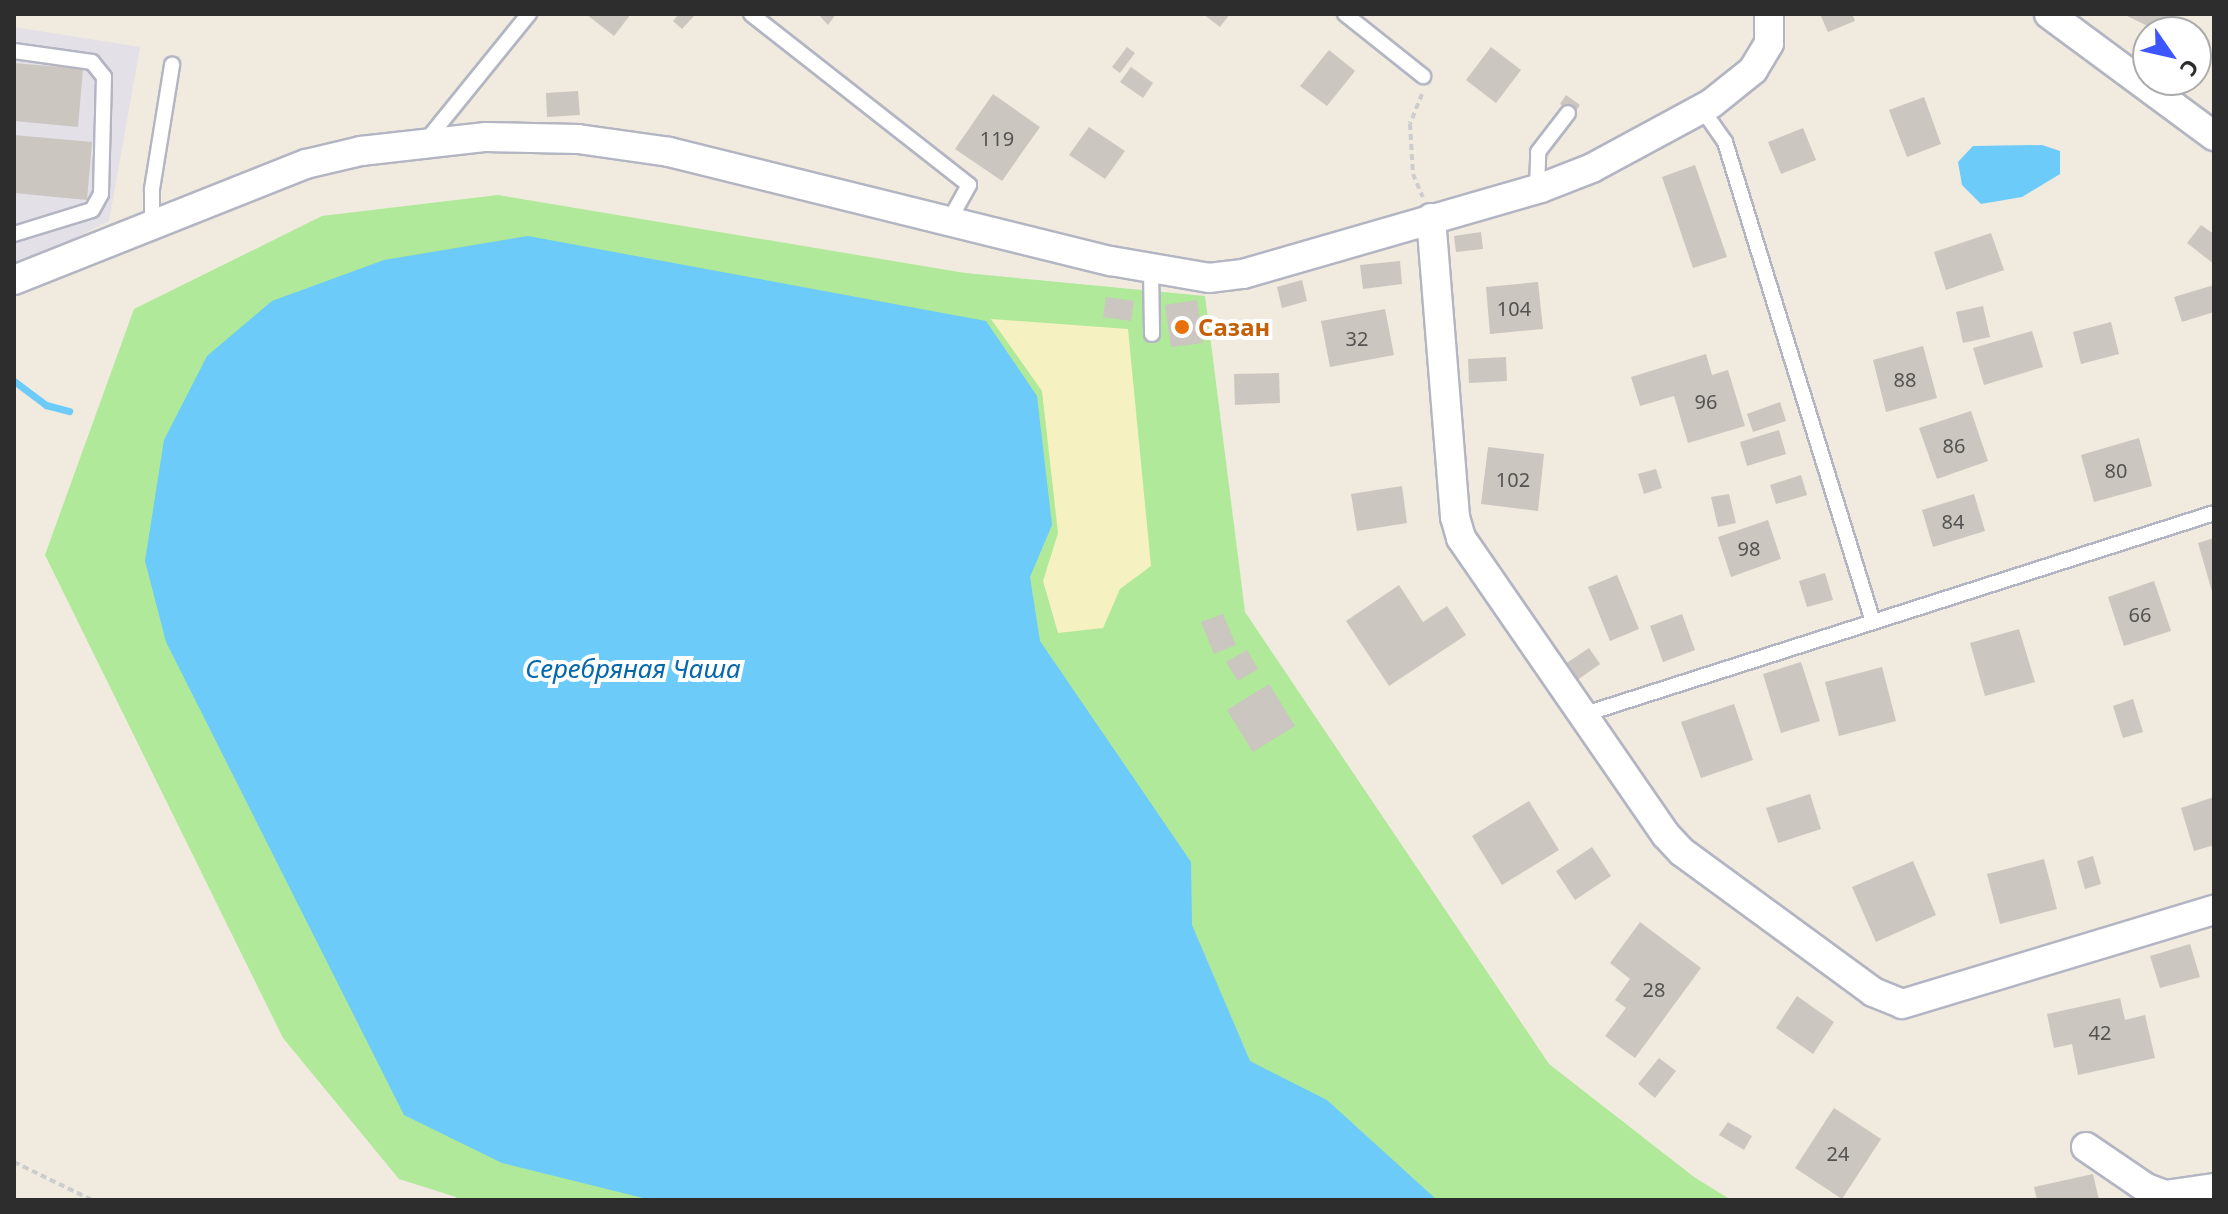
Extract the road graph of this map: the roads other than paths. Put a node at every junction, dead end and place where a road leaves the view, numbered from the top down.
1 (529, 14) edge
2 (751, 14) edge
3 (1345, 14) edge
4 (1769, 14) edge
5 (2049, 14) edge
6 (14, 51) edge
7 (172, 65) dead end
8 (1423, 76) road end
9 (1702, 109) junction
10 (1568, 113) dead end
11 (2214, 136) edge
12 (424, 144) junction
13 (1537, 189) junction
14 (1431, 218) junction
15 (949, 221) junction
16 (152, 227) junction
17 (14, 234) edge
18 (1151, 268) junction
19 (14, 280) edge
20 (1152, 334) dead end
21 (2214, 513) edge
22 (1873, 622) junction
23 (1582, 715) junction
24 (2214, 910) edge
25 (2086, 1147) dead end
26 (2214, 1188) edge

1 - 12 lane
2 - 15 lane
3 - 8 lane
4 - 9 street
5 - 11 street
6 - 17 lane
7 - 16 lane
9 - 13 street
9 - 22 lane
10 - 13 lane
12 - 15 street
12 - 16 street
13 - 14 street
14 - 18 street
14 - 23 street
15 - 18 street
16 - 19 street
18 - 20 lane
21 - 22 lane
22 - 23 lane
23 - 24 street
25 - 26 street

